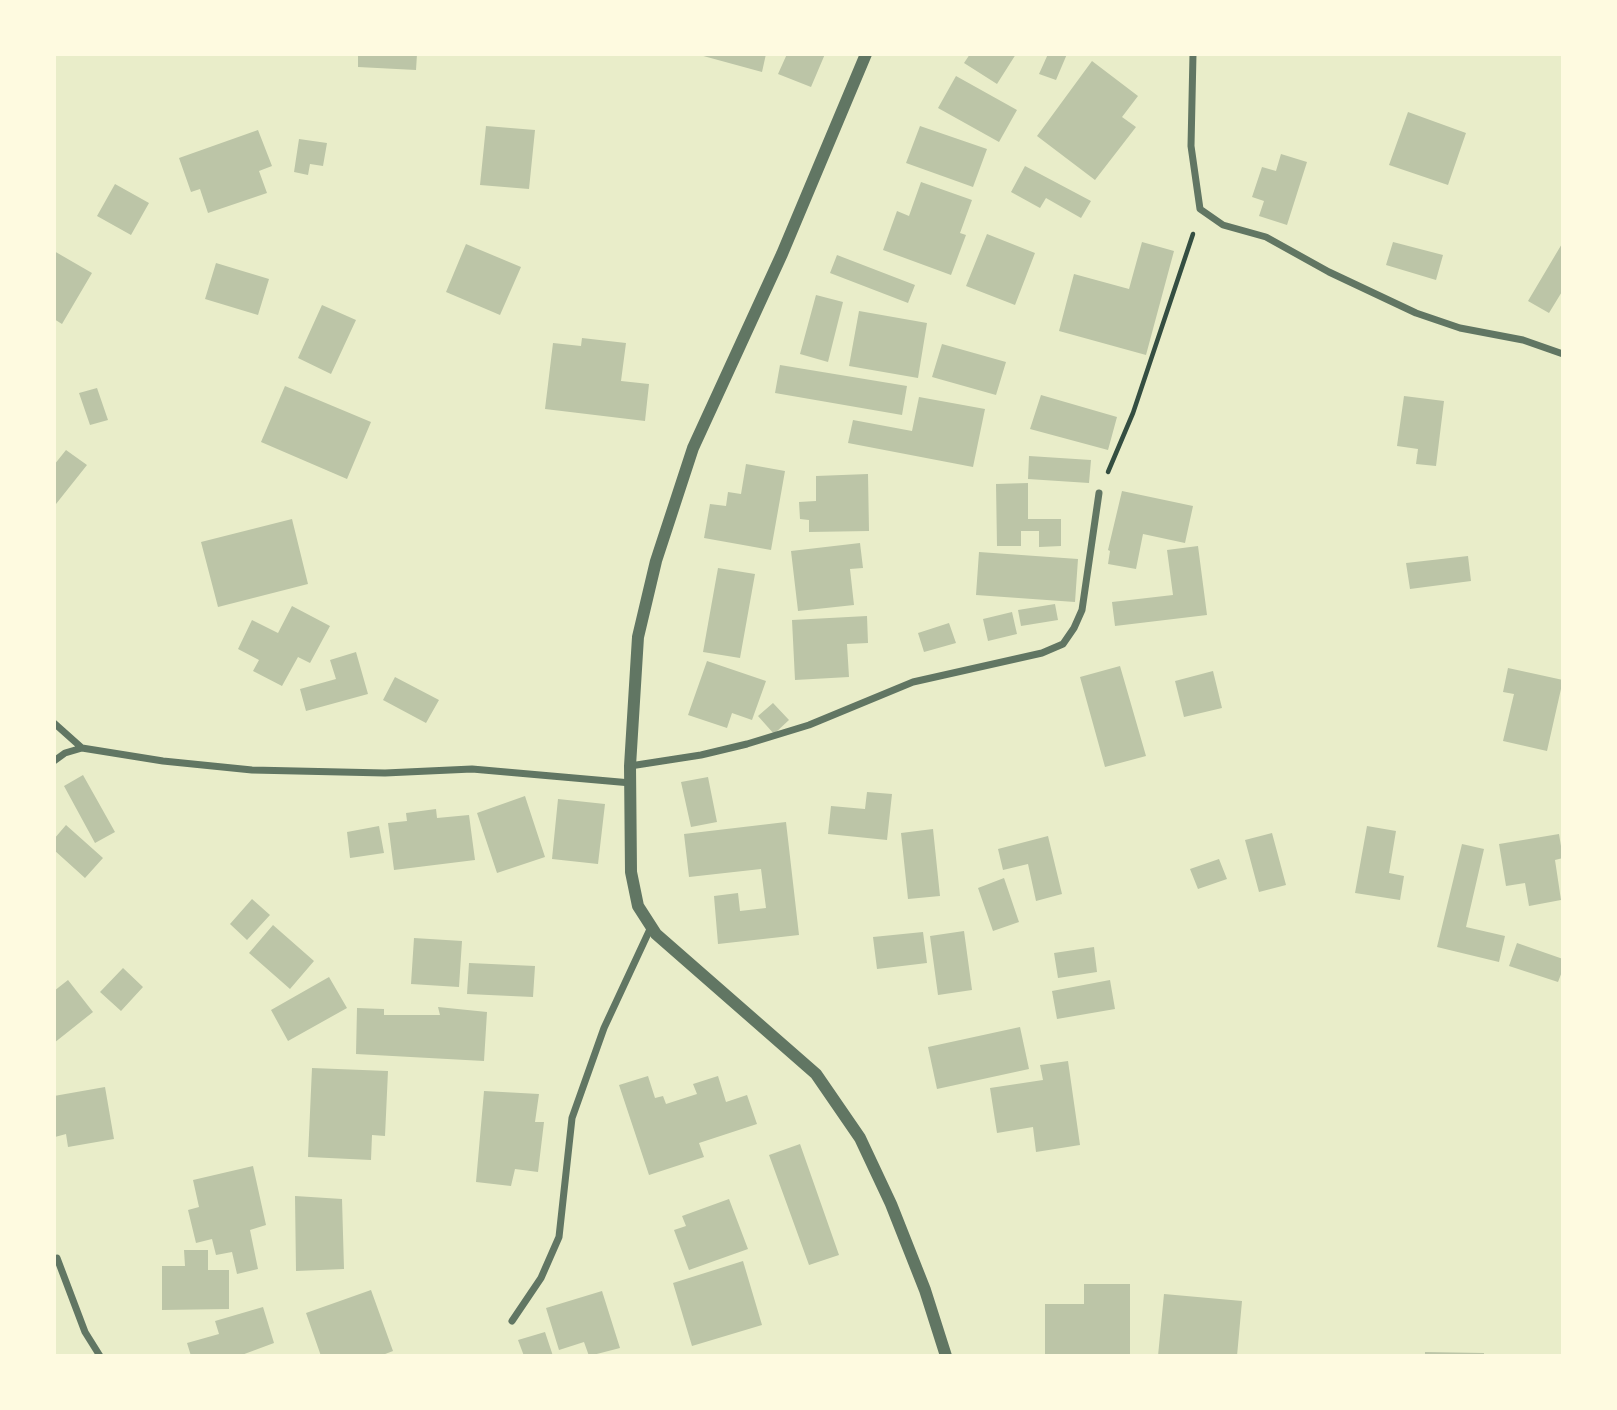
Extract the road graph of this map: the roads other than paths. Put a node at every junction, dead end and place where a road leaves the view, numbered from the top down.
1 (866, 54) edge
2 (1193, 54) edge
3 (1563, 354) edge
4 (1099, 493) road end
5 (54, 723) edge
6 (82, 748) junction
7 (54, 761) edge
8 (630, 766) junction
9 (631, 783) junction
10 (651, 926) junction
11 (57, 1258) dead end
12 (512, 1321) dead end
13 (100, 1356) edge
14 (946, 1356) edge

1 - 8 street
2 - 3 street
4 - 8 street
5 - 6 street
6 - 7 street
6 - 9 street
8 - 9 street
9 - 10 street
10 - 12 street
10 - 14 street
11 - 13 street

